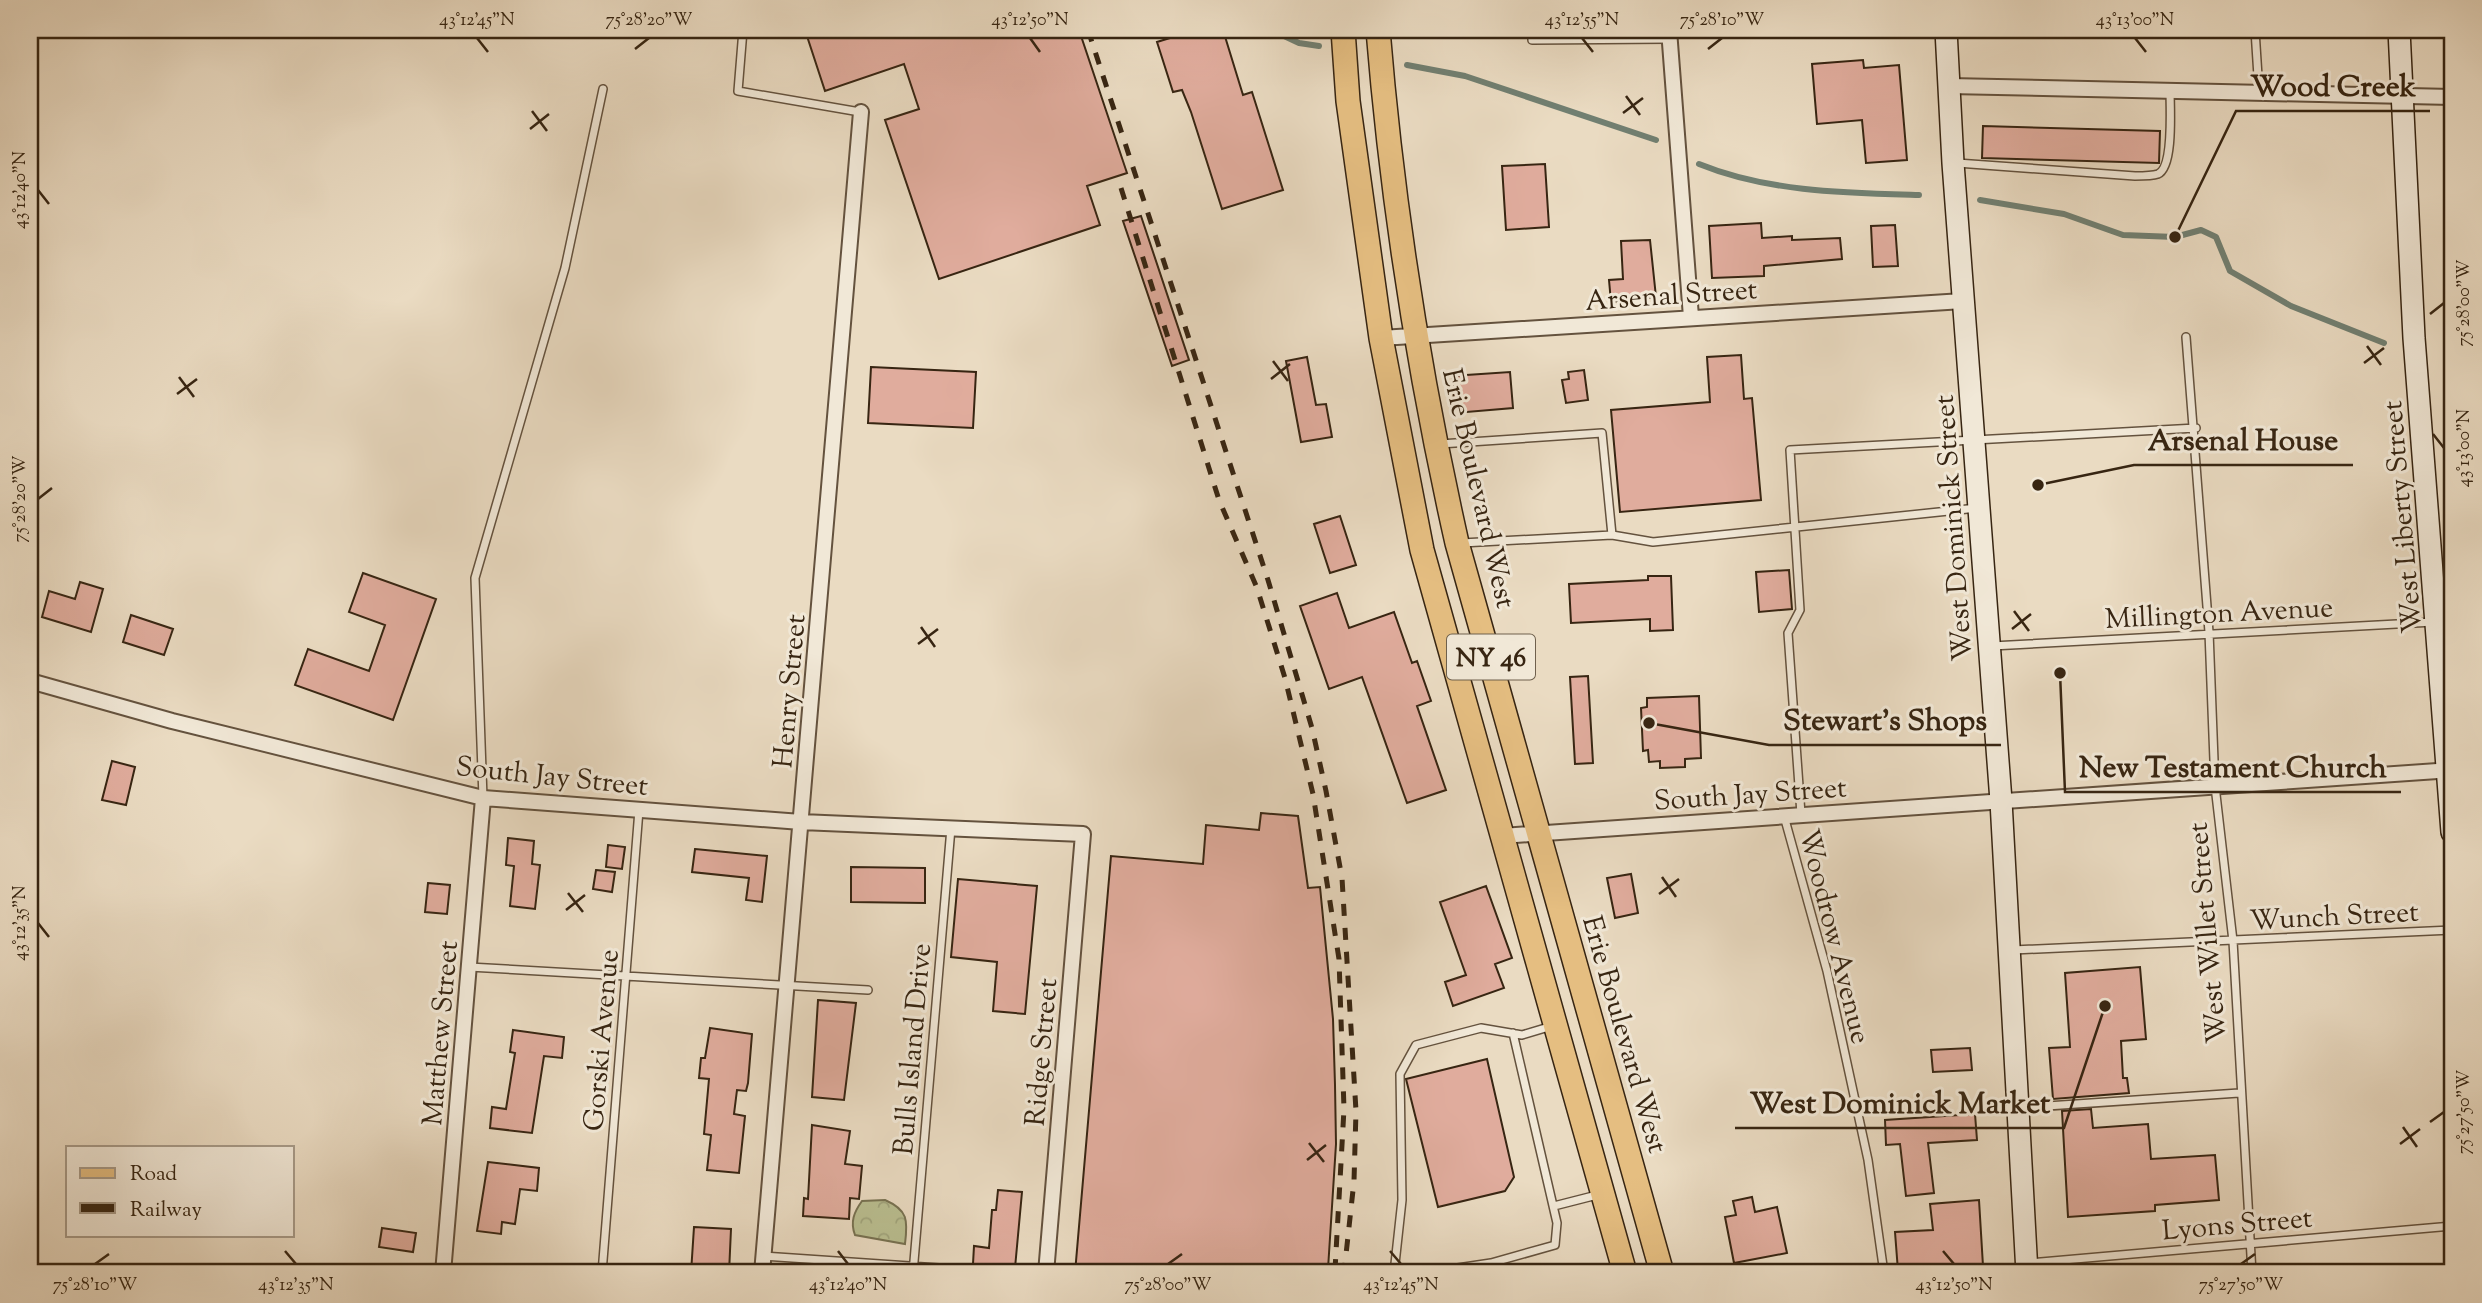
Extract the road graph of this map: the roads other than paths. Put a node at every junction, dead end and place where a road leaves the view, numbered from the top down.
1 (743, 30) edge
2 (1343, 30) edge
3 (1378, 30) edge
4 (1532, 30) edge
5 (1946, 30) edge
6 (2255, 30) edge
7 (2399, 30) edge
8 (1669, 34) edge
9 (1949, 86) junction
10 (604, 89) dead end
11 (2170, 91) junction
12 (2259, 92) junction
13 (2404, 95) junction
14 (2452, 97) edge
15 (861, 112) joint
16 (1953, 163) junction
17 (1963, 301) junction
18 (1691, 317) junction
19 (1417, 336) junction
20 (2186, 337) dead end
21 (1381, 338) junction
22 (2196, 428) junction
23 (1975, 439) junction
24 (1435, 445) junction
25 (1978, 508) junction
26 (1793, 528) junction
27 (1612, 535) junction
28 (1457, 543) junction
29 (2445, 621) edge
30 (2209, 632) junction
31 (1988, 646) junction
32 (30, 681) edge
33 (2451, 770) edge
34 (2215, 786) junction
35 (483, 798) junction
36 (2001, 801) junction
37 (639, 810) junction
38 (1801, 814) junction
39 (1783, 815) junction
40 (801, 822) junction
41 (951, 827) junction
42 (1539, 832) junction
43 (2452, 832) edge
44 (1083, 834) joint
45 (1502, 836) junction
46 (2452, 930) edge
47 (2232, 941) junction
48 (2009, 950) junction
49 (469, 967) junction
50 (627, 977) junction
51 (787, 987) junction
52 (868, 990) dead end
53 (1556, 1025) junction
54 (1513, 1033) junction
55 (2239, 1093) junction
56 (2018, 1108) junction
57 (1603, 1193) junction
58 (1554, 1206) junction
59 (2452, 1226) edge
60 (2249, 1242) junction
61 (763, 1256) junction
62 (913, 1269) edge
63 (2027, 1269) edge
64 (443, 1273) edge
65 (603, 1273) edge
66 (762, 1273) edge
67 (1012, 1273) edge
68 (1046, 1273) edge
69 (1394, 1273) edge
70 (1424, 1273) edge
71 (1625, 1273) edge
72 (1662, 1273) edge
73 (1884, 1273) edge
74 (2252, 1273) edge

1 - 15 lane
2 - 21 main road, NY 46
3 - 19 main road, Erie Boulevard West / NY 46
4 - 8 lane
5 - 9 street, West Dominick Street
6 - 12 lane
7 - 13 street, West Liberty Street
8 - 18 street
9 - 11 street
9 - 16 street, West Dominick Street
10 - 35 lane
11 - 12 street
11 - 16 lane
12 - 13 street
13 - 14 street
13 - 29 street, West Liberty Street
15 - 40 street, Henry Street
16 - 17 street, West Dominick Street
17 - 18 street, Arsenal Street
17 - 23 street, West Dominick Street
18 - 19 street, Arsenal Street
19 - 21 street, Arsenal Street
19 - 24 main road, Erie Boulevard West / NY 46
20 - 22 lane, West Willet Street
21 - 45 main road, NY 46
22 - 23 lane
22 - 30 lane, West Willet Street
23 - 25 street, West Dominick Street
23 - 26 lane
24 - 27 lane
24 - 28 main road, Erie Boulevard West / NY 46
25 - 26 lane
25 - 31 street, West Dominick Street
26 - 27 lane
26 - 38 lane
27 - 28 lane
28 - 42 main road, Erie Boulevard West / NY 46
29 - 30 lane, Millington Avenue
29 - 33 street, West Liberty Street
30 - 31 lane, Millington Avenue
30 - 34 lane, West Willet Street
31 - 36 street, West Dominick Street
32 - 35 street, South Jay Street
33 - 34 street, South Jay Street
33 - 43 street, West Liberty Street
34 - 36 street, South Jay Street
34 - 47 lane, West Willet Street
35 - 37 street, South Jay Street
35 - 49 street, Matthew Street
36 - 38 street, South Jay Street
36 - 48 street, West Dominick Street
37 - 40 street, South Jay Street
37 - 50 lane, Gorski Avenue
38 - 39 street, South Jay Street
39 - 42 street, South Jay Street
39 - 73 lane, Woodrow Avenue
40 - 41 street, South Jay Street
40 - 51 street, Henry Street
41 - 44 street, South Jay Street
41 - 62 lane, Bulls Island Drive
42 - 45 street, South Jay Street
42 - 72 main road, Erie Boulevard West / NY 46
44 - 68 street, Ridge Street
45 - 53 main road, NY 46
46 - 47 lane, Wunch Street
47 - 48 lane, Wunch Street
47 - 55 lane, West Willet Street
48 - 56 street, West Dominick Street
49 - 50 lane
49 - 64 street, Matthew Street
50 - 51 lane
50 - 65 lane, Gorski Avenue
51 - 52 lane
51 - 61 street, Henry Street
53 - 54 lane
53 - 57 main road, NY 46
54 - 58 lane
54 - 69 lane
55 - 56 lane
55 - 60 lane, West Willet Street
56 - 63 street, West Dominick Street
57 - 58 lane
57 - 71 main road, NY 46
58 - 70 lane
59 - 60 lane, Lyons Street
60 - 63 lane, Lyons Street
60 - 74 lane, West Willet Street
61 - 62 lane
61 - 66 street, Henry Street
62 - 67 lane

